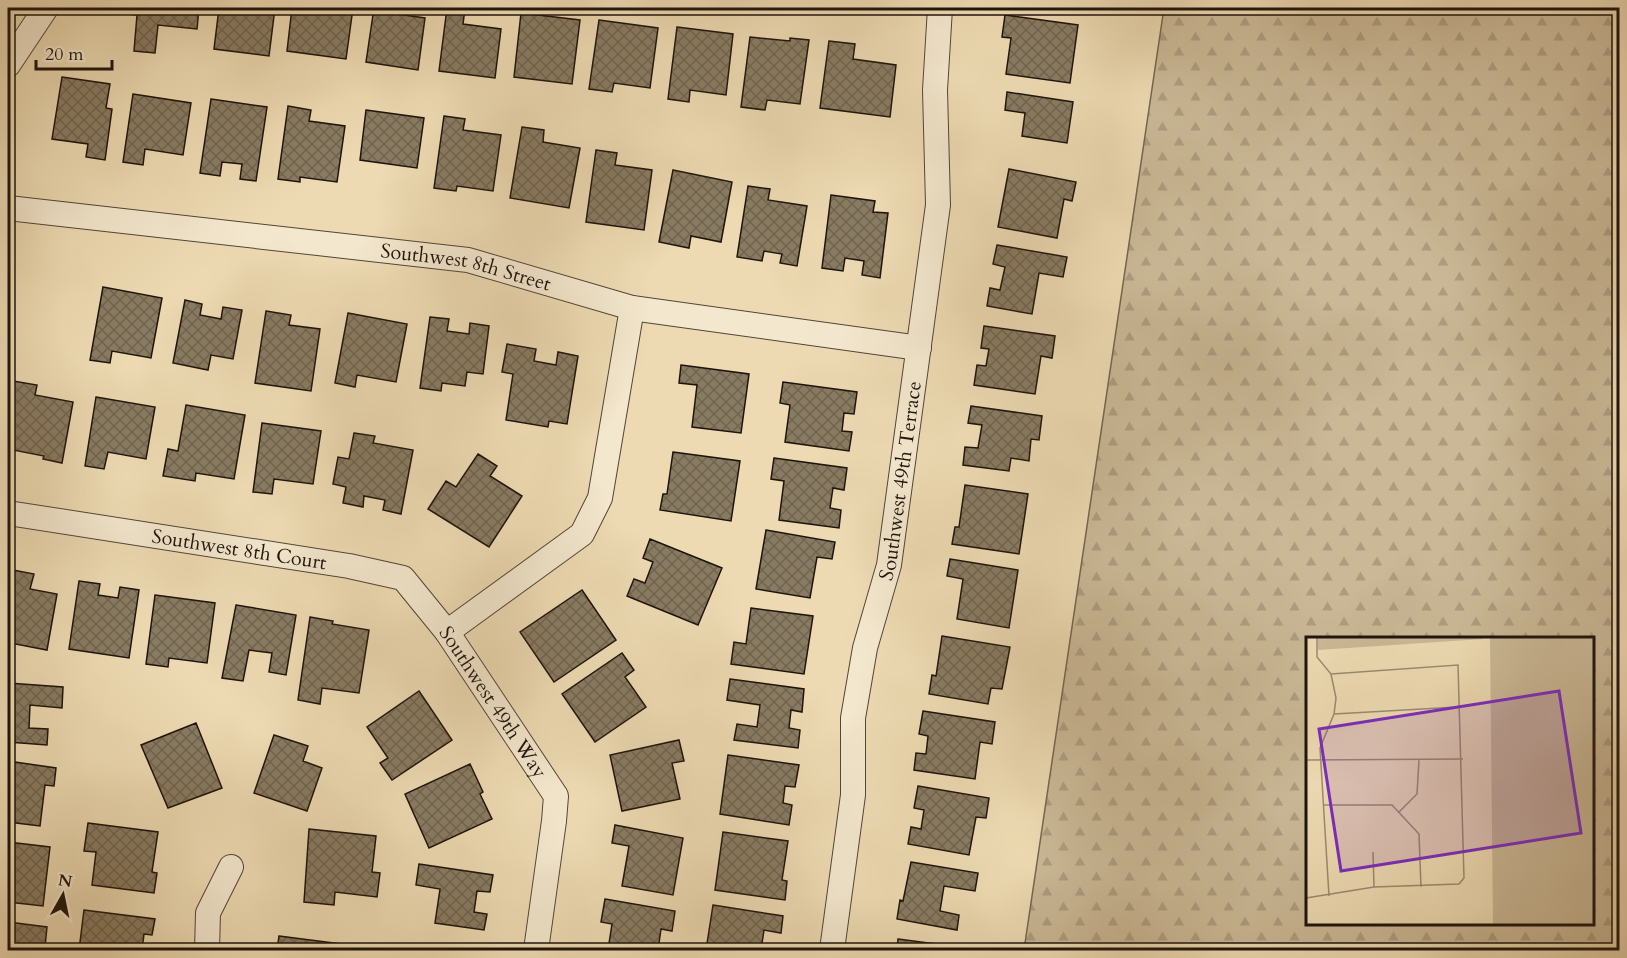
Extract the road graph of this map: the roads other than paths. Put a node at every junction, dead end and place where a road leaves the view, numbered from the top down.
1 (46, 8) edge
2 (940, 8) edge
3 (8, 65) edge
4 (8, 208) edge
5 (632, 308) junction
6 (919, 348) junction
7 (8, 513) edge
8 (447, 632) junction
9 (231, 867) dead end
10 (207, 951) edge
11 (536, 951) edge
12 (832, 951) edge

1 - 3 street
2 - 6 street, Southwest 49th Terrace
4 - 5 street, Southwest 8th Street
5 - 6 street, Southwest 8th Street
5 - 8 street, Southwest 49th Way
6 - 12 street, Southwest 49th Terrace
7 - 8 street, Southwest 8th Court
8 - 11 street, Southwest 49th Way
9 - 10 street

